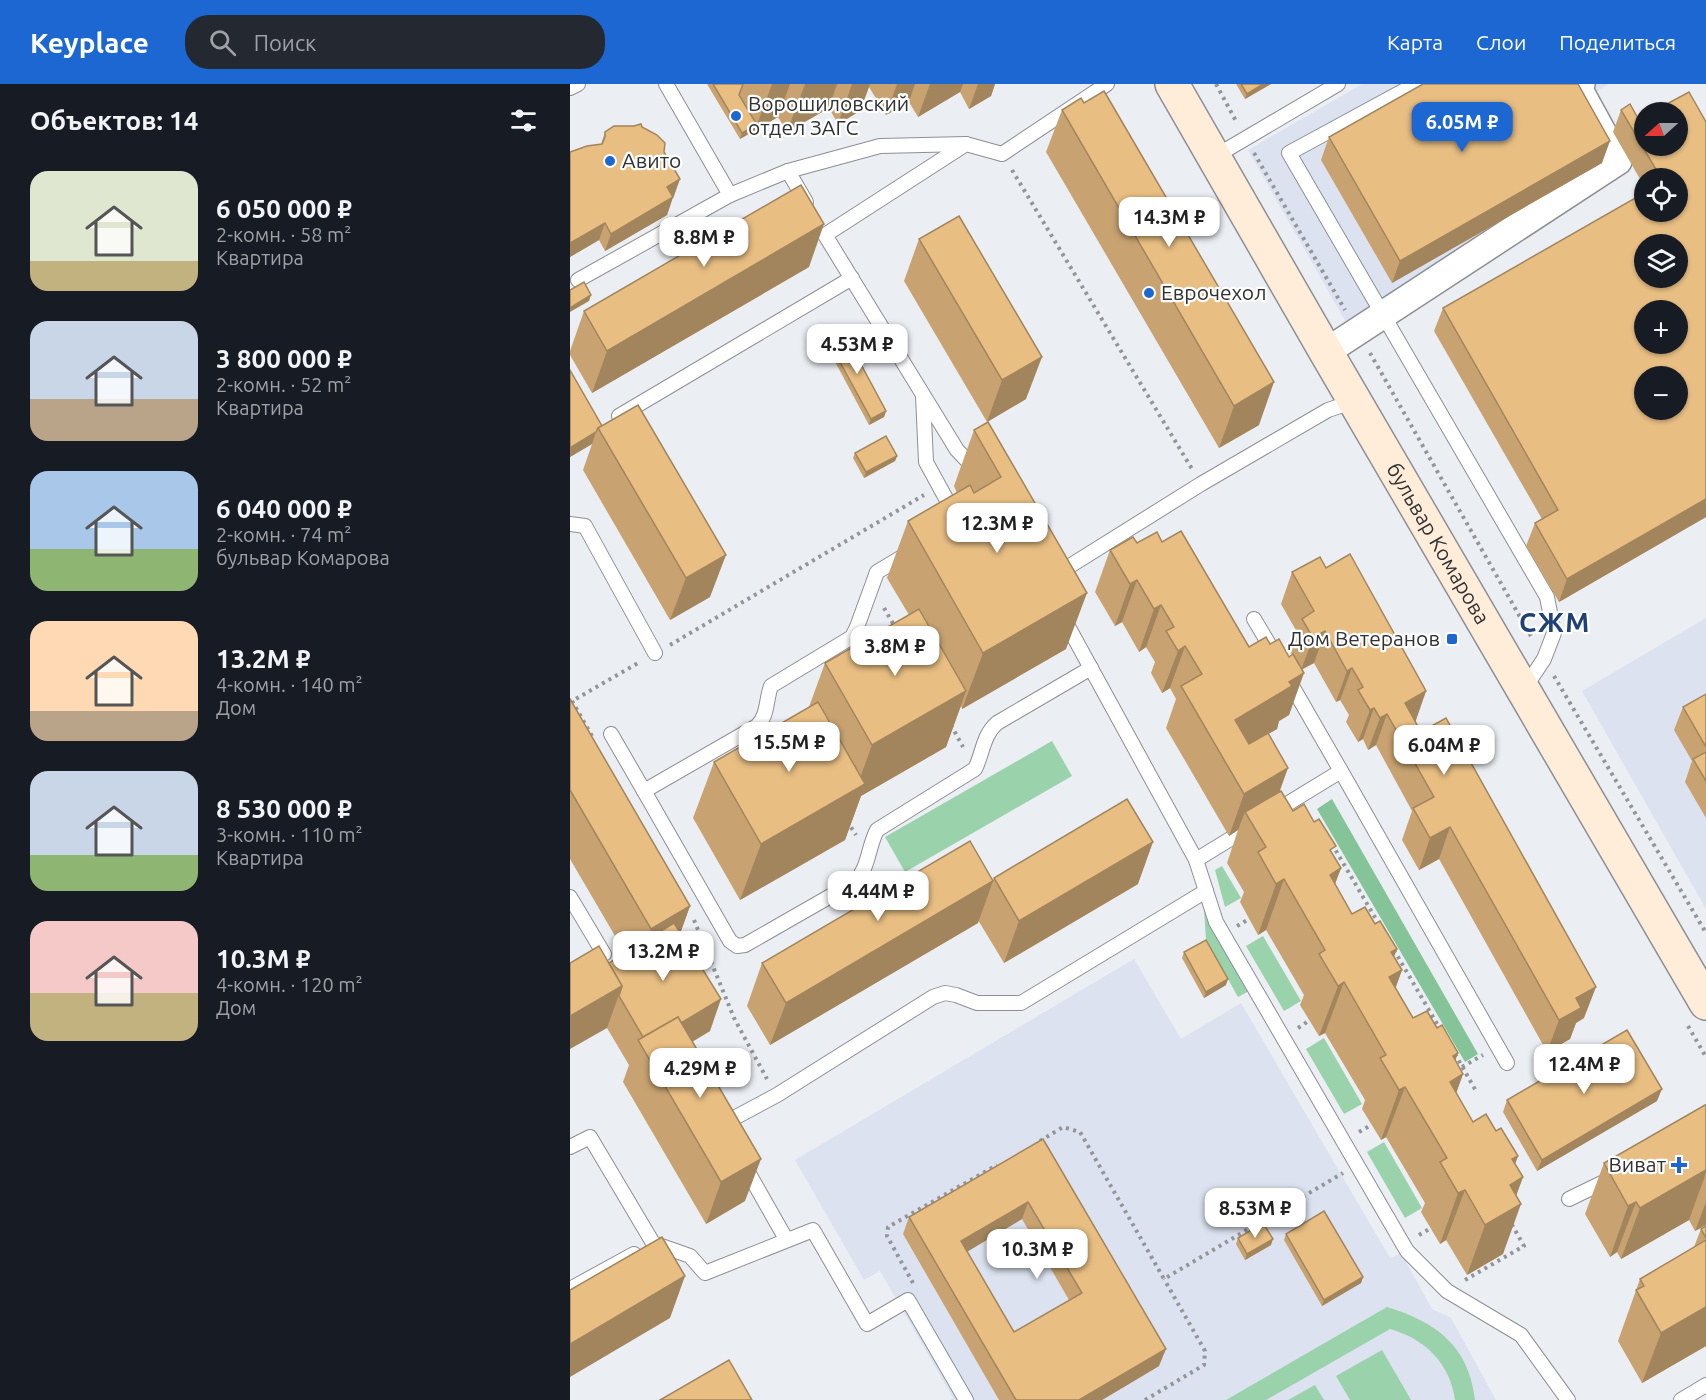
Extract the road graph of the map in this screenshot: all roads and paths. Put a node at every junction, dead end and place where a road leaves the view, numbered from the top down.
1 (578, 84) edge
2 (666, 84) edge
3 (1107, 84) edge
4 (1172, 84) edge
5 (1216, 84) edge
6 (1338, 84) edge
7 (1416, 84) edge
8 (1581, 84) edge
9 (570, 88) edge
10 (1246, 138) junction
11 (966, 144) junction
12 (1002, 154) junction
13 (1214, 157) junction
14 (788, 171) junction
15 (730, 195) junction
16 (820, 226) junction
17 (852, 278) junction
18 (579, 280) dead end
19 (1383, 315) junction
20 (1358, 332) junction
21 (1326, 352) junction
22 (923, 396) junction
23 (1355, 401) junction
24 (619, 416) edge
25 (983, 478) edge
26 (1201, 484) junction
27 (939, 487) junction
28 (570, 524) edge
29 (953, 527) edge
30 (923, 544) edge
31 (1043, 583) edge
32 (872, 585) junction
33 (1060, 612) edge
34 (1254, 619) dead end
35 (900, 636) edge
36 (656, 653) joint
37 (1544, 659) junction
38 (1091, 668) junction
39 (1524, 690) junction
40 (946, 718) edge
41 (611, 734) dead end
42 (975, 769) junction
43 (1341, 771) junction
44 (644, 791) junction
45 (845, 816) edge
46 (1327, 835) edge
47 (868, 856) junction
48 (1196, 860) junction
49 (1206, 891) junction
50 (570, 897) edge
51 (692, 915) dead end
52 (1706, 933) edge
53 (1386, 936) edge
54 (1392, 946) edge
55 (604, 954) edge
56 (1701, 983) edge
57 (1445, 1037) edge
58 (1451, 1047) edge
59 (1507, 1063) dead end
60 (1476, 1091) dead end
61 (777, 1095) junction
62 (726, 1134) edge
63 (1032, 1145) edge
64 (570, 1147) edge
65 (737, 1153) edge
66 (1002, 1163) edge
67 (1357, 1165) junction
68 (1623, 1173) edge
69 (1569, 1199) dead end
70 (1506, 1215) edge
71 (786, 1239) junction
72 (653, 1243) junction
73 (1164, 1279) junction
74 (570, 1289) edge
75 (1447, 1291) junction
76 (908, 1300) junction
77 (1706, 1385) edge
78 (966, 1400) edge
79 (1145, 1400) edge
80 (1568, 1400) edge
81 (1682, 1400) edge

1 - 9 lane
2 - 15 lane
3 - 12 lane
4 - 13 street, бульвар Комарова
5 - 10 path
6 - 10 lane
7 - 19 lane
8 - 19 street
10 - 13 lane
10 - 20 path
11 - 12 lane
11 - 14 lane
11 - 16 lane
12 - 26 path
13 - 21 street, бульвар Комарова
14 - 15 lane
14 - 16 lane
15 - 18 lane
16 - 17 lane
17 - 22 lane
17 - 24 lane
19 - 20 street
19 - 37 lane
20 - 21 street
20 - 37 path
21 - 23 street, бульвар Комарова
22 - 25 lane
22 - 27 lane
23 - 26 lane
23 - 39 street, бульвар Комарова
26 - 31 lane
27 - 29 lane
27 - 36 path
28 - 36 lane
30 - 32 lane
32 - 35 path
32 - 44 lane
33 - 38 lane
34 - 43 lane
37 - 39 lane
37 - 52 path
38 - 42 lane
38 - 48 lane
39 - 56 street, бульвар Комарова
40 - 42 path
41 - 44 lane
42 - 47 lane
43 - 48 lane
43 - 59 lane
44 - 47 lane
45 - 47 path
46 - 53 path
48 - 49 lane
49 - 61 lane
49 - 67 lane
50 - 55 lane
51 - 61 path
54 - 57 path
58 - 60 path
61 - 62 lane
63 - 73 path
64 - 72 lane
65 - 71 lane
66 - 76 path
67 - 73 path
67 - 75 lane
68 - 69 lane
70 - 75 path
71 - 72 lane
71 - 76 lane
72 - 74 lane
73 - 79 path
75 - 80 lane
76 - 78 lane
77 - 81 lane

